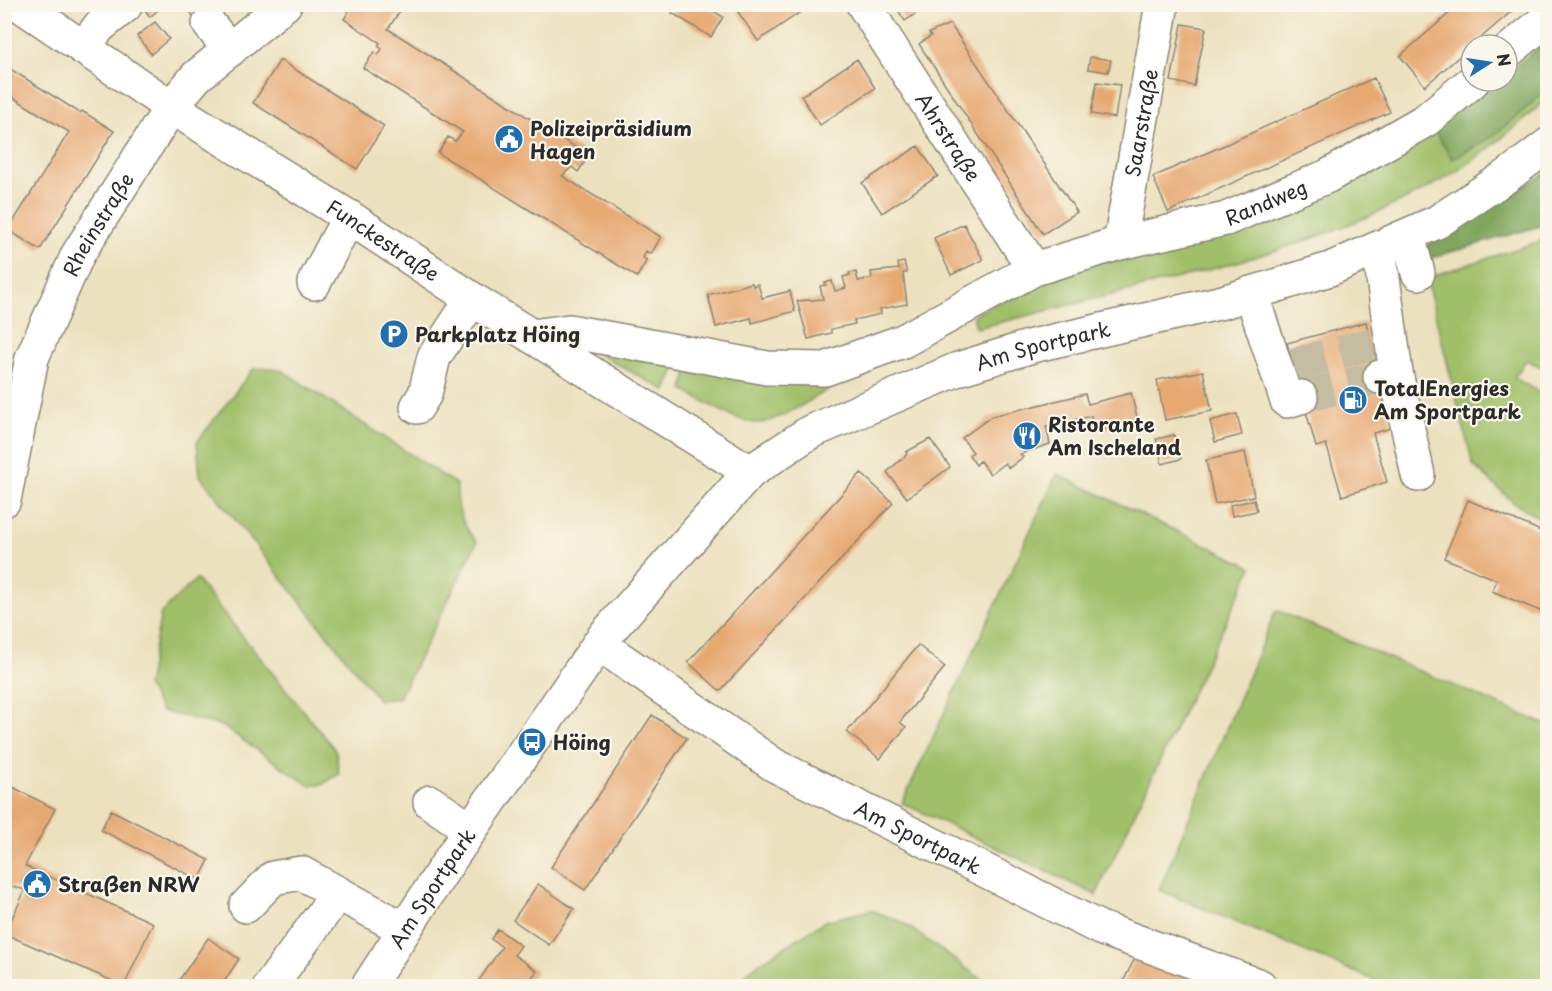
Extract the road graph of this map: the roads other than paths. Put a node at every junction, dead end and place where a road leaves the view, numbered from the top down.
1 (19, 4) edge
2 (863, 4) edge
3 (1162, 4) edge
4 (281, 6) edge
5 (131, 12) edge
6 (1548, 18) edge
7 (209, 24) dead end
8 (1519, 42) edge
9 (83, 48) junction
10 (230, 50) junction
11 (1459, 93) edge
12 (171, 107) junction
13 (1548, 145) edge
14 (349, 217) junction
15 (1120, 243) junction
16 (1394, 243) junction
17 (1034, 269) junction
18 (1418, 273) dead end
19 (314, 283) dead end
20 (1251, 293) junction
21 (472, 299) junction
22 (532, 336) junction
23 (1301, 397) dead end
24 (417, 407) dead end
25 (750, 472) junction
26 (1418, 475) dead end
27 (4, 500) edge
28 (599, 644) junction
29 (430, 802) dead end
30 (471, 830) junction
31 (338, 893) junction
32 (246, 906) dead end
33 (404, 929) junction
34 (270, 987) edge
35 (368, 987) edge
36 (1260, 987) edge

1 - 9 street, Funckestraße
2 - 17 street, Ahrstraße
3 - 15 street, Saarstraße
4 - 10 street, Rheinstraße
5 - 9 street
6 - 8 street
7 - 10 street
9 - 12 street, Funckestraße
10 - 12 street, Rheinstraße
11 - 15 street, Randweg
12 - 14 street, Funckestraße
12 - 27 street, Rheinstraße
13 - 16 street, Am Sportpark
14 - 19 street
14 - 21 street, Funckestraße
15 - 17 street, Randweg
16 - 18 street
16 - 20 street, Am Sportpark
16 - 26 street
17 - 22 street
20 - 23 street
20 - 25 street, Am Sportpark
21 - 22 street, Funckestraße
21 - 24 street
22 - 25 street, Funckestraße
25 - 28 street, Am Sportpark
28 - 30 street, Am Sportpark
28 - 36 street, Am Sportpark
29 - 30 street
30 - 33 street, Am Sportpark
31 - 32 street
31 - 33 street
31 - 34 street
33 - 35 street, Am Sportpark

